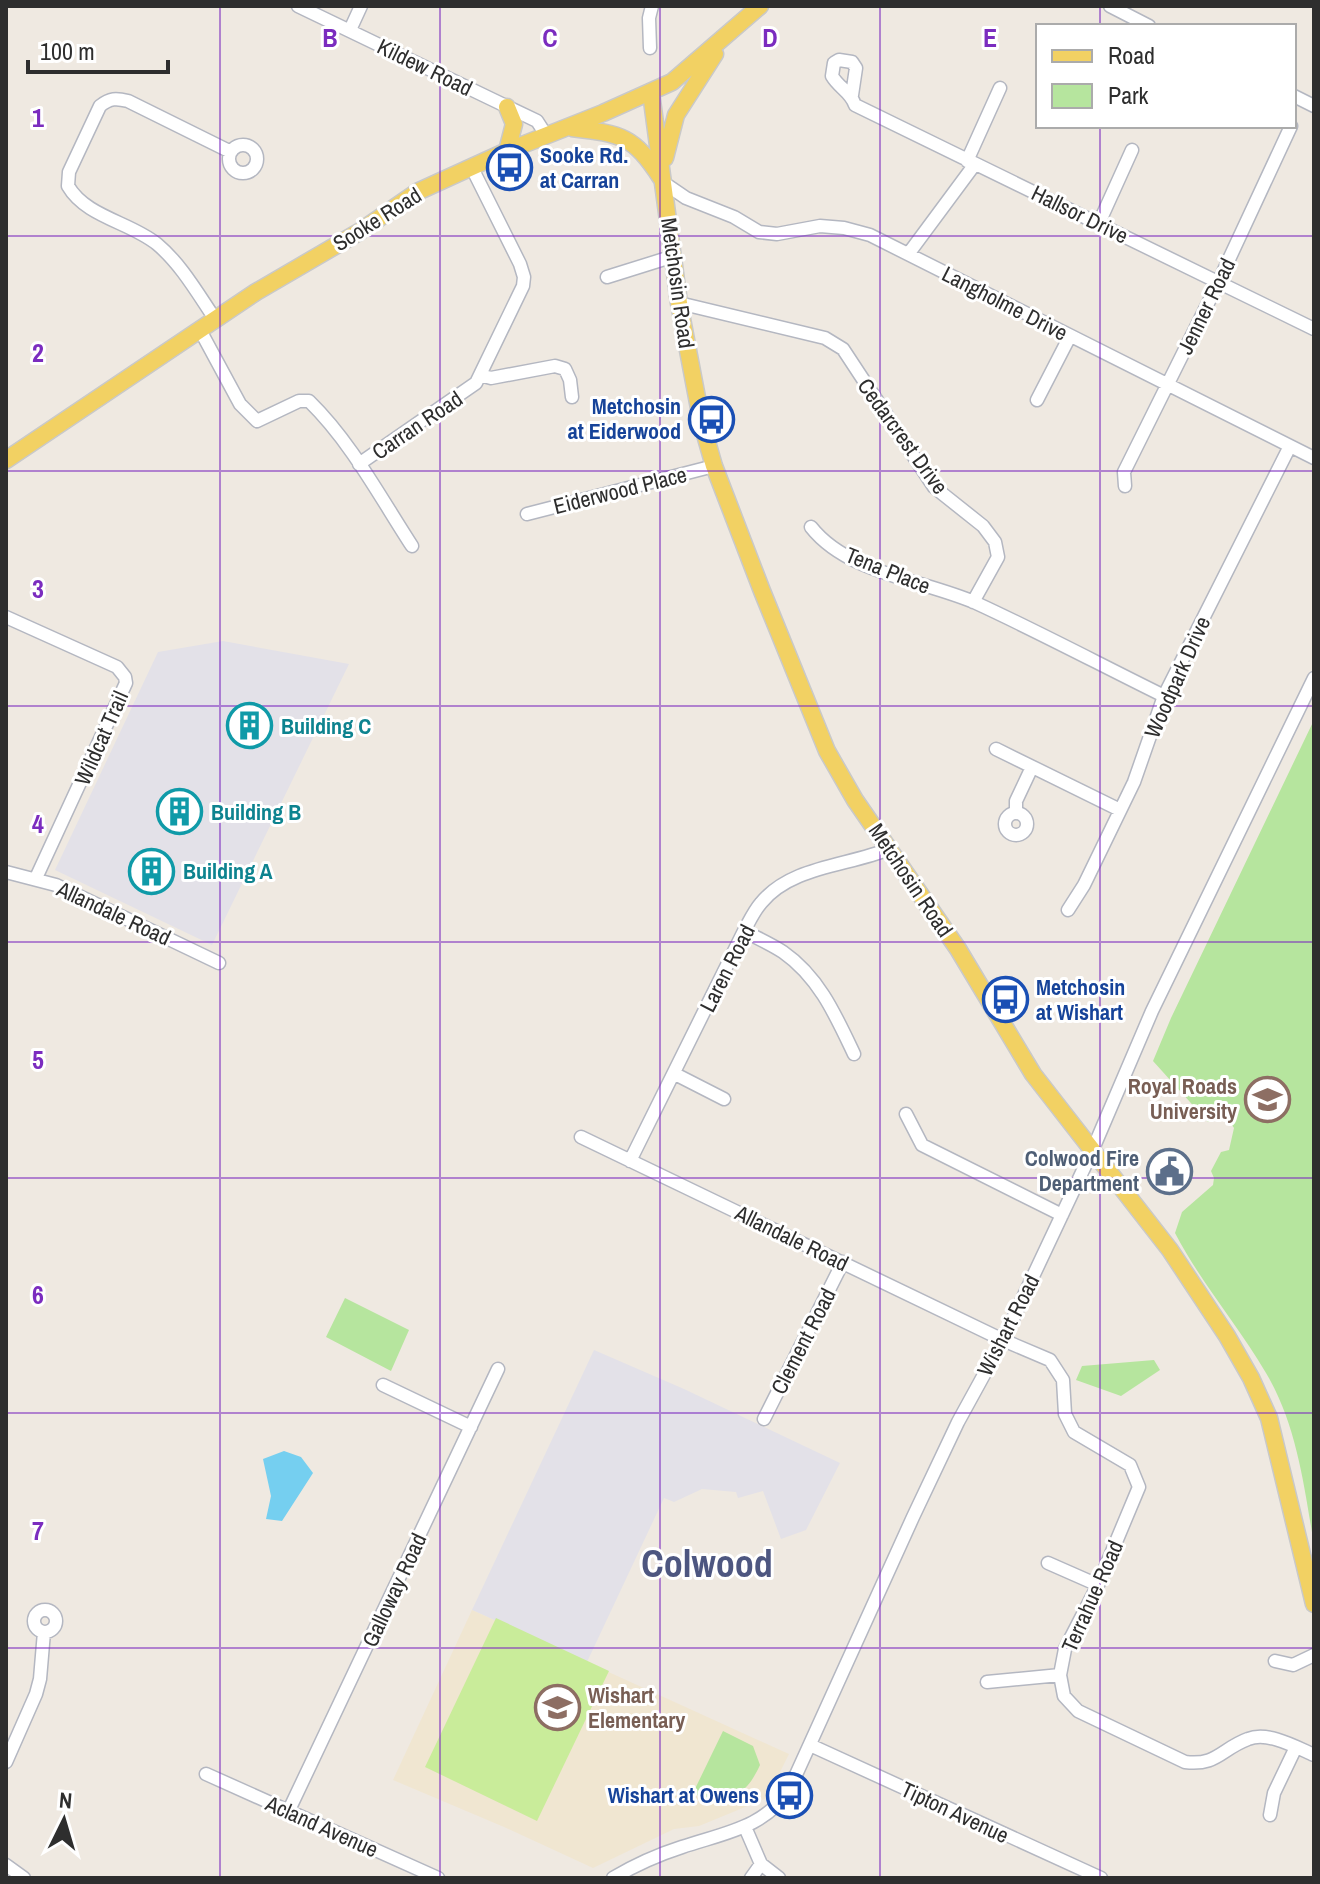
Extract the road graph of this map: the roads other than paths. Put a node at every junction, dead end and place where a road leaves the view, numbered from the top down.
1 (298, 6) edge
2 (361, 6) edge
3 (652, 6) edge
4 (760, 6) edge
5 (1110, 6) edge
6 (1145, 24) edge
7 (350, 30) junction
8 (730, 31) junction
9 (650, 48) dead end
10 (1000, 88) dead end
11 (651, 93) junction
12 (852, 95) dead end
13 (507, 107) junction
14 (567, 127) junction
15 (1290, 128) edge
16 (546, 135) junction
17 (1132, 150) dead end
18 (507, 151) junction
19 (231, 152) dead end
20 (971, 162) junction
21 (472, 168) junction
22 (663, 175) junction
23 (686, 198) junction
24 (668, 212) junction
25 (1099, 223) junction
26 (909, 253) junction
27 (674, 256) junction
28 (607, 277) dead end
29 (1218, 283) junction
30 (679, 303) junction
31 (215, 319) junction
32 (1314, 329) edge
33 (200, 330) junction
34 (1070, 336) junction
35 (480, 375) junction
36 (1167, 385) junction
37 (572, 397) dead end
38 (1037, 400) dead end
39 (1290, 446) junction
40 (1314, 458) edge
41 (6, 460) edge
42 (359, 464) junction
43 (714, 466) junction
44 (1125, 486) dead end
45 (527, 514) dead end
46 (811, 527) dead end
47 (412, 546) dead end
48 (973, 602) junction
49 (6, 617) edge
50 (1314, 678) edge
51 (1164, 696) junction
52 (996, 749) dead end
53 (1032, 767) junction
54 (1120, 810) junction
55 (1016, 813) dead end
56 (889, 849) junction
57 (6, 872) edge
58 (36, 878) junction
59 (1068, 910) dead end
60 (744, 931) junction
61 (219, 963) dead end
62 (854, 1054) dead end
63 (675, 1074) junction
64 (724, 1099) dead end
65 (906, 1114) dead end
66 (581, 1137) dead end
67 (1093, 1149) junction
68 (630, 1161) junction
69 (1062, 1215) junction
70 (843, 1262) junction
71 (1003, 1340) junction
72 (498, 1369) dead end
73 (383, 1385) dead end
74 (764, 1419) dead end
75 (471, 1427) junction
76 (1048, 1563) dead end
77 (1098, 1585) junction
78 (1314, 1604) edge
79 (44, 1632) dead end
80 (1314, 1655) edge
81 (1275, 1661) dead end
82 (1060, 1675) junction
83 (987, 1682) dead end
84 (810, 1745) junction
85 (1296, 1747) junction
86 (1314, 1755) edge
87 (6, 1762) edge
88 (206, 1774) dead end
89 (289, 1810) junction
90 (1270, 1815) dead end
91 (745, 1827) junction
92 (761, 1864) junction
93 (6, 1865) edge
94 (24, 1878) edge
95 (438, 1878) edge
96 (613, 1878) edge
97 (751, 1878) edge
98 (779, 1878) edge
99 (1101, 1878) edge

1 - 7 street, Kildew Road
2 - 7 street
3 - 9 street
4 - 8 main road, Sooke Road
5 - 6 street
7 - 13 street, Kildew Road
8 - 11 main road, Sooke Road
8 - 22 main road
10 - 20 street
11 - 14 main road, Sooke Road
11 - 22 main road, Metchosin Road
12 - 20 street, Hallsor Drive
13 - 16 street, Kildew Road
13 - 18 main road
14 - 16 main road, Sooke Road
14 - 22 main road
15 - 29 street, Jenner Road
16 - 18 main road, Sooke Road
17 - 25 street
18 - 21 main road, Sooke Road
19 - 31 street
20 - 25 street, Hallsor Drive
20 - 26 street
21 - 31 main road, Sooke Road
21 - 35 street, Carran Road
22 - 23 street, Langholme Drive
22 - 24 main road, Metchosin Road
23 - 24 street
23 - 26 street, Langholme Drive
24 - 27 main road, Metchosin Road
25 - 29 street, Hallsor Drive
26 - 34 street, Langholme Drive
27 - 28 street
27 - 30 main road, Metchosin Road
29 - 32 street, Hallsor Drive
29 - 36 street, Jenner Road
30 - 43 main road, Metchosin Road
30 - 48 street, Cedarcrest Drive
31 - 33 main road, Sooke Road
33 - 41 main road, Sooke Road
33 - 42 street
34 - 36 street, Langholme Drive
34 - 38 street
35 - 37 street
35 - 42 street, Carran Road
36 - 39 street, Langholme Drive
36 - 44 street, Jenner Road
39 - 40 street, Langholme Drive
39 - 51 street, Woodpark Drive
42 - 47 street
43 - 45 street, Eiderwood Place
43 - 56 main road, Metchosin Road
46 - 48 street, Tena Place
48 - 51 street
49 - 58 street, Wildcat Trail
50 - 67 street, Wishart Road
51 - 54 street, Woodpark Drive
52 - 53 street
53 - 54 street
53 - 55 street
54 - 59 street, Woodpark Drive
56 - 60 street, Laren Road
56 - 67 main road, Metchosin Road
57 - 58 street, Allandale Road
58 - 61 street, Allandale Road
60 - 62 street
60 - 63 street, Laren Road
63 - 64 street
63 - 68 street, Laren Road
65 - 69 street
66 - 68 street, Allandale Road
67 - 69 street, Wishart Road
67 - 78 main road, Metchosin Road
68 - 70 street, Allandale Road
69 - 71 street, Wishart Road
70 - 71 street, Allandale Road
70 - 74 street, Clement Road
71 - 77 street, Terrahue Road
71 - 84 street, Wishart Road
72 - 75 street, Galloway Road
73 - 75 street
75 - 89 street, Galloway Road
76 - 77 street
77 - 82 street, Terrahue Road
79 - 87 street
80 - 81 street
82 - 83 street
82 - 85 street, Terrahue Road
84 - 91 street, Wishart Road
84 - 99 street, Tipton Avenue
85 - 86 street, Terrahue Road
85 - 90 street
88 - 89 street, Acland Avenue
89 - 95 street, Acland Avenue
91 - 92 street
91 - 96 street, Wishart Road
92 - 97 street
92 - 98 street
93 - 94 street

